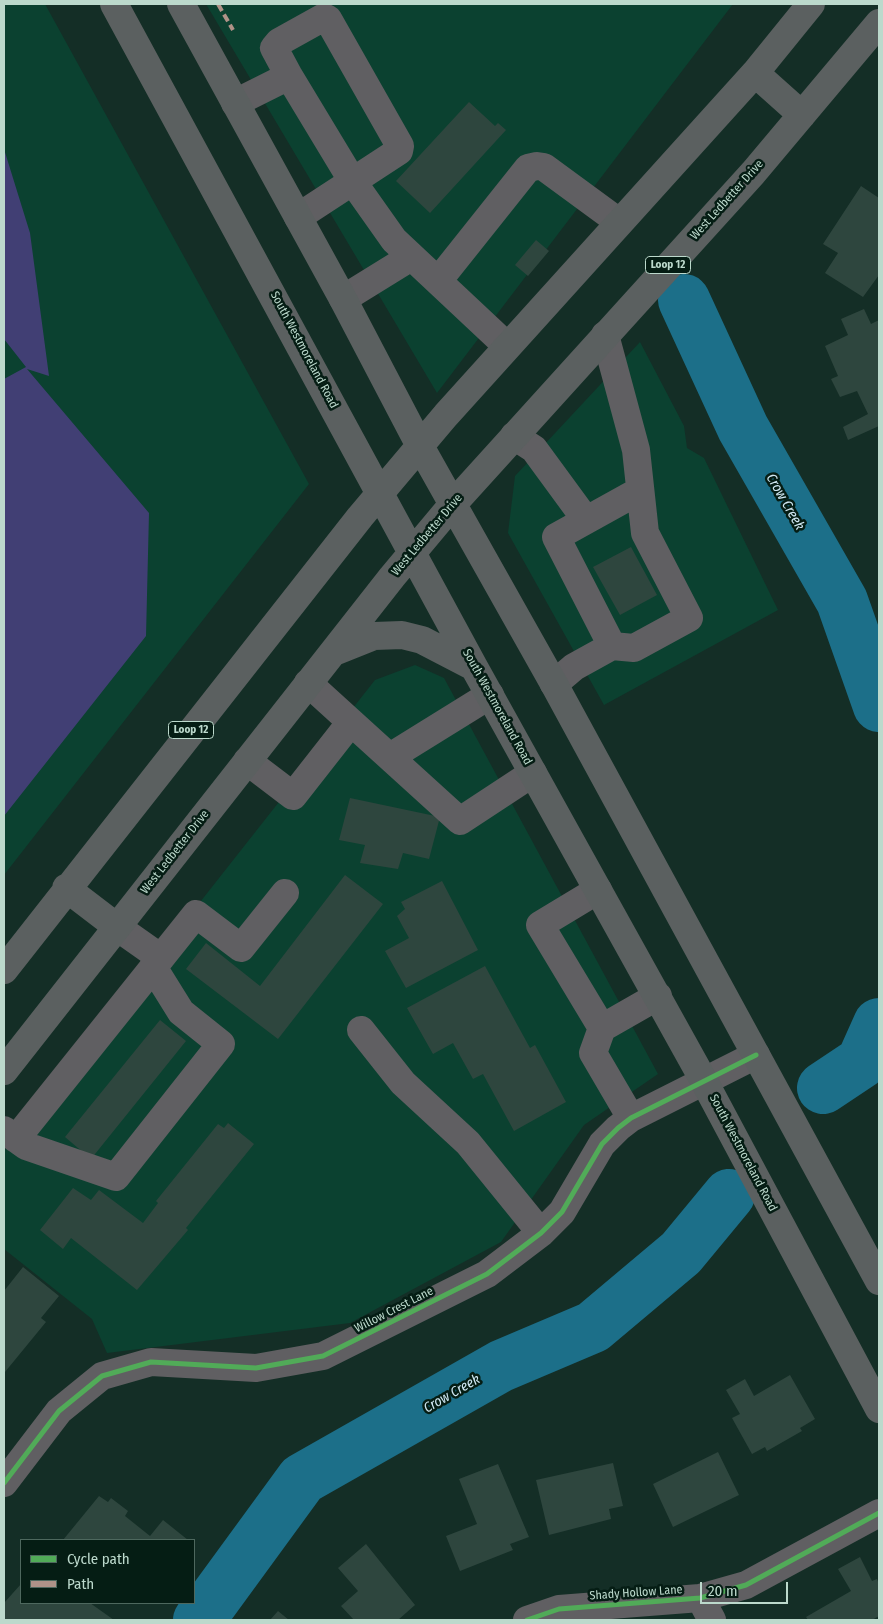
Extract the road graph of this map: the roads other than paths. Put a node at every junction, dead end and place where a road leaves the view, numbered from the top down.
1 (114, 4) edge
2 (181, 4) edge
3 (811, 4) edge
4 (879, 23) edge
5 (755, 73) junction
6 (289, 76) junction
7 (235, 102) junction
8 (802, 115) junction
9 (353, 182) junction
10 (298, 217) junction
11 (619, 222) junction
12 (411, 257) junction
13 (438, 281) junction
14 (343, 299) junction
15 (605, 335) junction
16 (507, 346) junction
17 (514, 436) junction
18 (420, 446) junction
19 (639, 491) junction
20 (381, 492) junction
21 (453, 504) junction
22 (586, 520) junction
23 (414, 551) junction
24 (612, 646) junction
25 (332, 653) junction
26 (474, 667) junction
27 (308, 683) junction
28 (554, 684) junction
29 (490, 695) junction
30 (351, 722) junction
31 (390, 757) junction
32 (247, 761) junction
33 (533, 773) junction
34 (66, 888) junction
35 (598, 890) junction
36 (285, 893) dead end
37 (117, 927) junction
38 (157, 963) junction
39 (4, 970) edge
40 (658, 996) junction
41 (602, 1028) junction
42 (361, 1030) dead end
43 (756, 1055) junction
44 (4, 1071) edge
45 (704, 1081) junction
46 (631, 1118) junction
47 (10, 1134) edge
48 (541, 1233) junction
49 (879, 1281) edge
50 (879, 1409) edge
51 (4, 1483) edge
52 (879, 1513) edge
53 (706, 1609) edge
54 (527, 1620) edge

1 - 20 main road, South Westmoreland Road
2 - 7 main road
3 - 5 main road, Loop 12
4 - 8 main road, West Ledbetter Drive / Loop 12
5 - 8 main road
5 - 11 main road, Loop 12
6 - 7 street
6 - 9 street
6 - 9 street
7 - 10 main road
8 - 15 main road, West Ledbetter Drive / Loop 12
9 - 10 street
9 - 12 street
10 - 14 main road
11 - 13 street
11 - 16 main road, Loop 12
12 - 13 street
12 - 14 street
13 - 16 street
14 - 18 main road
15 - 17 main road, West Ledbetter Drive / Loop 12
15 - 19 street
16 - 18 main road, Loop 12
17 - 21 main road, West Ledbetter Drive / Loop 12
17 - 22 street
18 - 20 main road, Loop 12
18 - 21 main road
19 - 22 street
19 - 24 street
20 - 23 main road, South Westmoreland Road
20 - 34 main road, Loop 12
21 - 23 main road, West Ledbetter Drive / Loop 12
21 - 28 main road
22 - 24 street
23 - 25 main road, West Ledbetter Drive / Loop 12
23 - 26 main road, South Westmoreland Road
24 - 28 street
25 - 26 main road
25 - 27 main road, West Ledbetter Drive / Loop 12
26 - 29 main road, South Westmoreland Road
27 - 30 street
27 - 32 main road, West Ledbetter Drive / Loop 12
28 - 43 main road
29 - 31 street
29 - 33 main road, South Westmoreland Road
30 - 31 street
30 - 32 street
31 - 33 street
32 - 37 main road, West Ledbetter Drive / Loop 12
33 - 35 main road, South Westmoreland Road
34 - 37 main road
34 - 39 main road, Loop 12
35 - 40 main road, South Westmoreland Road
35 - 41 street
36 - 38 street
37 - 38 street
37 - 44 main road, West Ledbetter Drive / Loop 12
38 - 47 street
38 - 47 street
40 - 41 street
40 - 45 main road, South Westmoreland Road
41 - 46 street
42 - 48 street
43 - 45 street, Willow Crest Lane
43 - 49 main road
45 - 46 street, Willow Crest Lane
45 - 50 main road, South Westmoreland Road
46 - 48 street, Willow Crest Lane
48 - 51 street, Willow Crest Lane
52 - 53 street, Shady Hollow Lane
53 - 54 street, Shady Hollow Lane

